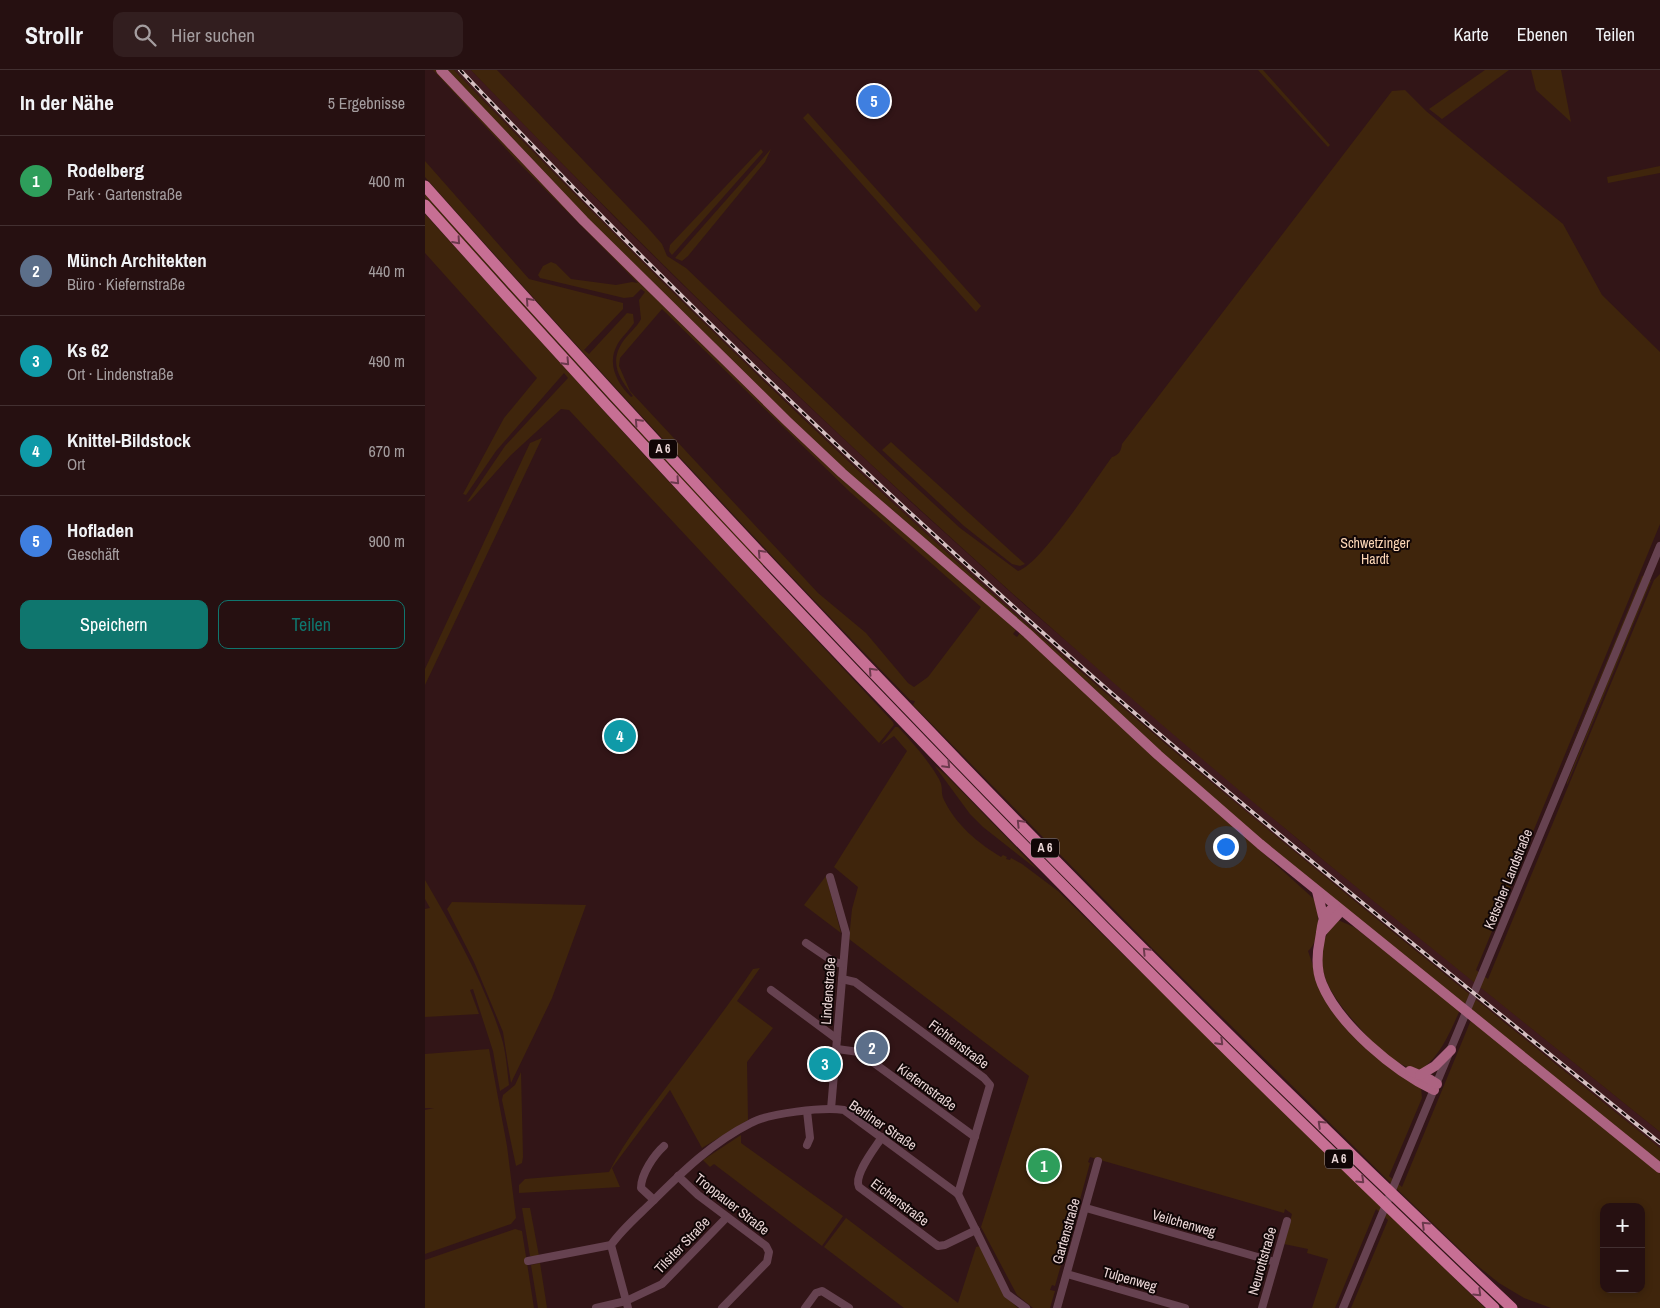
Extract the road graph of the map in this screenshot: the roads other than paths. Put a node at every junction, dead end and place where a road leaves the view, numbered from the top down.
1 (441, 70) edge
2 (425, 186) edge
3 (425, 204) edge
4 (1660, 546) edge
5 (830, 877) dead end
6 (1317, 891) junction
7 (1338, 908) junction
8 (1323, 916) junction
9 (1321, 934) junction
10 (806, 943) dead end
11 (843, 964) junction
12 (842, 979) junction
13 (771, 990) dead end
14 (837, 1039) junction
15 (837, 1049) junction
16 (1451, 1050) junction
17 (1397, 1066) junction
18 (1420, 1075) junction
19 (1435, 1087) junction
20 (831, 1109) junction
21 (807, 1112) junction
22 (882, 1137) junction
23 (975, 1137) junction
24 (807, 1145) dead end
25 (663, 1146) dead end
26 (1098, 1161) dead end
27 (1660, 1168) edge
28 (678, 1176) junction
29 (958, 1194) junction
30 (653, 1200) junction
31 (1086, 1208) junction
32 (727, 1217) junction
33 (1287, 1222) dead end
34 (976, 1230) junction
35 (611, 1245) junction
36 (528, 1261) dead end
37 (1275, 1262) junction
38 (1067, 1274) junction
39 (627, 1304) edge
40 (596, 1308) edge
41 (722, 1308) edge
42 (805, 1308) edge
43 (849, 1308) edge
44 (1026, 1308) edge
45 (1057, 1308) edge
46 (1185, 1308) edge
47 (1262, 1308) edge
48 (1343, 1308) edge
49 (1494, 1308) edge
50 (1512, 1308) edge

1 - 6 main road
50 -> 2 highway, A 6
3 -> 49 highway, A 6
4 - 16 street, Ketscher Landstraße
5 - 11 street, Lindenstraße
6 - 7 main road
6 - 8 main road
7 - 8 main road
7 - 9 main road
7 - 27 main road
8 - 9 main road
9 - 17 main road
10 - 11 street
11 - 12 street, Lindenstraße
12 - 14 street, Lindenstraße
12 - 23 street, Fichtenstraße
13 - 14 street
14 - 15 street, Lindenstraße
15 - 20 street, Lindenstraße
15 - 23 street, Kiefernstraße
16 - 18 main road
16 - 19 street, Ketscher Landstraße
17 - 18 main road
17 - 19 main road
18 - 19 main road
19 - 48 street, Ketscher Landstraße
20 - 21 street, Berliner Straße
20 - 22 street, Berliner Straße
21 - 24 street
21 - 28 street, Berliner Straße
22 - 29 street, Berliner Straße
22 - 34 street, Eichenstraße
23 - 29 street, Fichtenstraße
25 - 30 street
26 - 31 street, Gartenstraße
28 - 30 street, Berliner Straße
28 - 32 street, Troppauer Straße
29 - 34 street, Berliner Straße
30 - 35 street, Berliner Straße
31 - 37 street, Veilchenweg
31 - 38 street, Gartenstraße
32 - 39 street, Tilsiter Straße
32 - 41 street, Troppauer Straße
33 - 37 street, Neurottstraße
34 - 44 street, Berliner Straße
35 - 36 street
35 - 39 street
37 - 47 street, Neurottstraße
38 - 45 street, Gartenstraße
38 - 46 street, Tulpenweg
39 - 40 street, Tilsiter Straße
42 - 43 street

